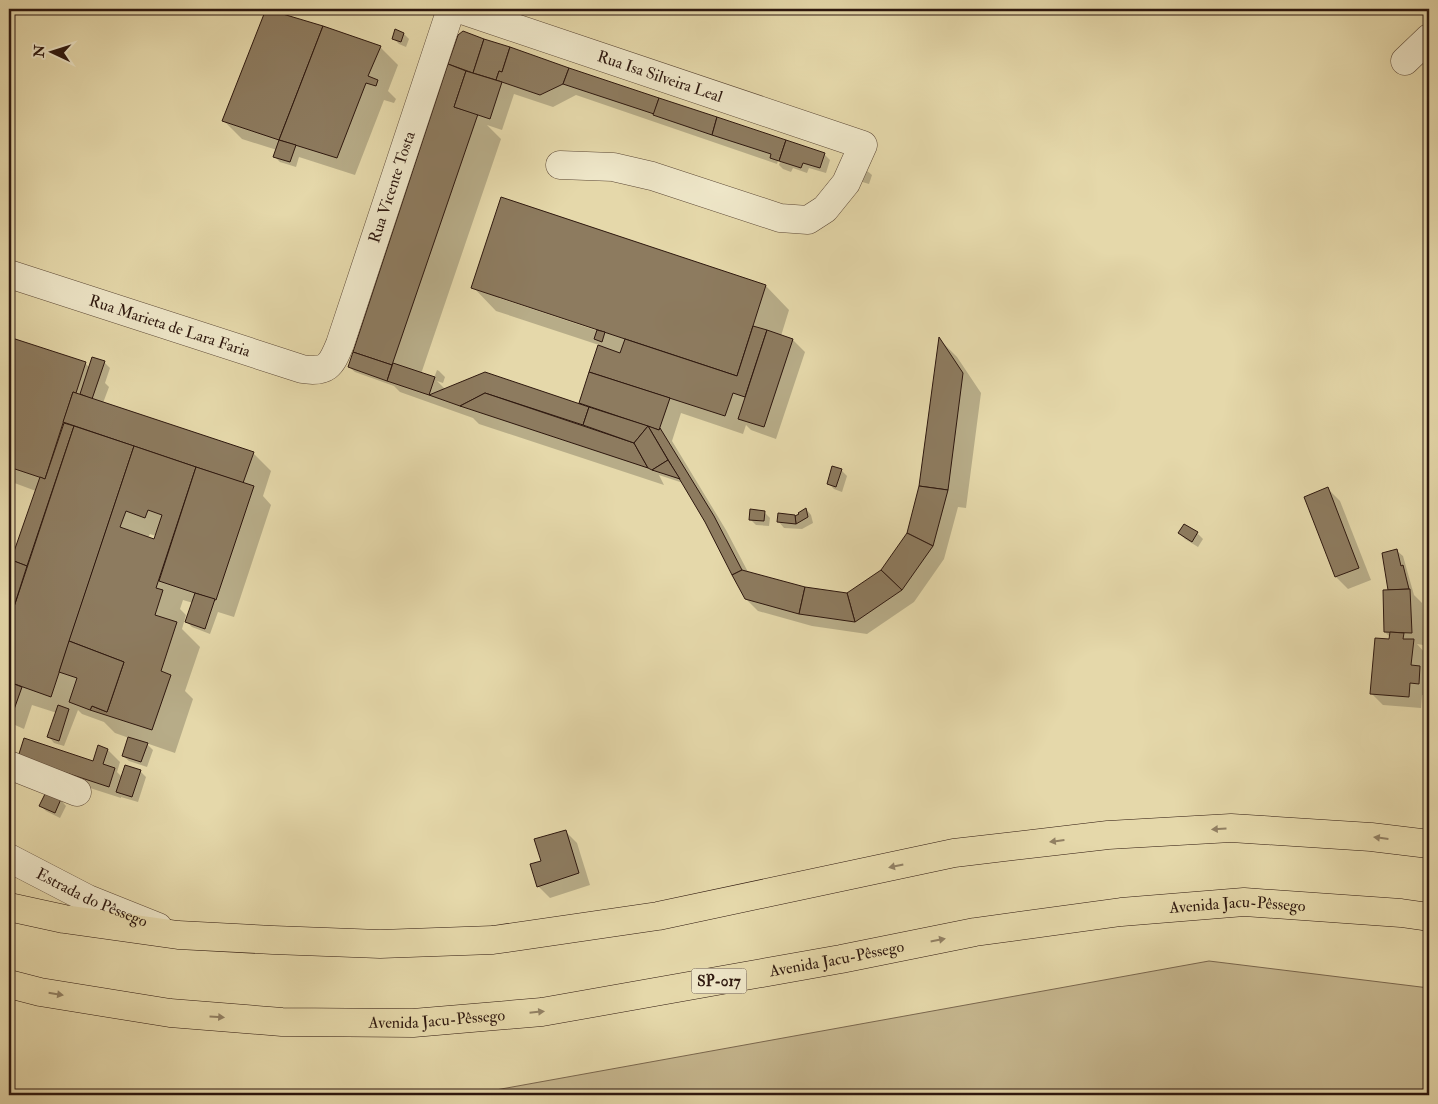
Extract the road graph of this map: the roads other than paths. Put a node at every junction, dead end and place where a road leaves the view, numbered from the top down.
1 (451, 9) edge
2 (459, 9) edge
3 (1429, 38) edge
4 (1404, 62) dead end
5 (560, 165) dead end
6 (9, 274) edge
7 (330, 365) joint
8 (9, 765) edge
9 (77, 792) dead end
10 (1429, 844) edge
11 (9, 858) edge
12 (9, 907) edge
13 (1429, 917) edge
14 (178, 935) junction
15 (9, 984) edge

1 - 7 street, Rua Vicente Tosta
2 - 5 street, Rua Isa Silveira Leal
3 - 4 street
6 - 7 street, Rua Marieta de Lara Faria
8 - 9 street
10 -> 14 highway
11 - 14 street, Estrada do Pêssego
12 - 14 highway
15 -> 13 highway, Avenida Jacu-Pêssego / SP-017

